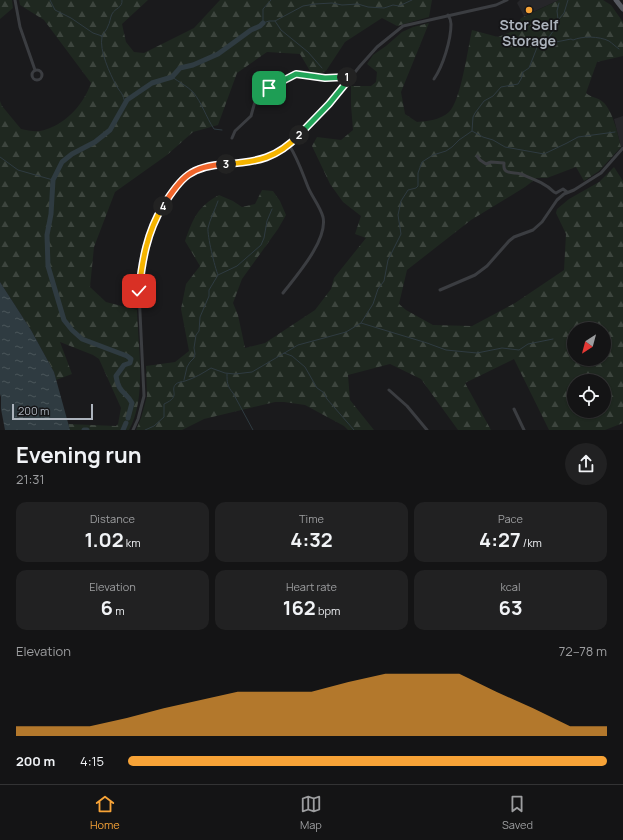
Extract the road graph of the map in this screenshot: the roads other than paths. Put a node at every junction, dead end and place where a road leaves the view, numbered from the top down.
1 (15, 0) edge
2 (506, 0) edge
3 (616, 0) edge
4 (623, 9) edge
5 (448, 15) junction
6 (35, 70) dead end
7 (351, 77) junction
8 (434, 79) dead end
9 (232, 138) dead end
10 (289, 145) junction
11 (623, 148) edge
12 (477, 156) dead end
13 (567, 192) junction
14 (440, 290) dead end
15 (283, 293) dead end
16 (389, 390) dead end
17 (514, 408) dead end
18 (133, 430) edge
19 (427, 430) edge
20 (524, 430) edge

1 - 6 street
2 - 5 street
3 - 4 main road
5 - 7 street
5 - 8 street
7 - 9 street
7 - 10 street
10 - 15 street
10 - 18 street
11 - 13 street
12 - 13 street
13 - 14 street
16 - 19 street
17 - 20 street

